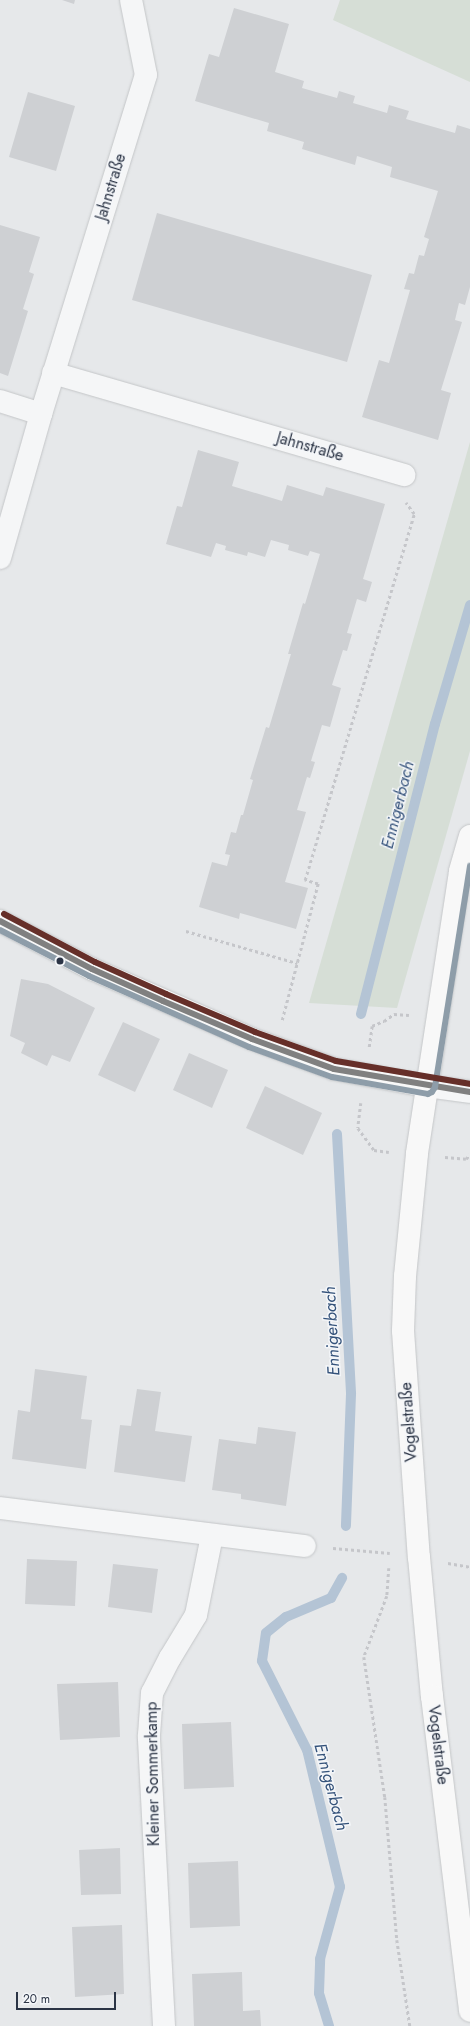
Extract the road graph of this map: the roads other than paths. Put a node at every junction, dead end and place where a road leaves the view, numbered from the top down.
1 (131, 0) edge
2 (53, 373) junction
3 (0, 401) edge
4 (41, 414) junction
5 (405, 475) road end
6 (0, 558) edge
7 (470, 836) edge
8 (0, 920) edge
9 (427, 1086) junction
10 (470, 1092) edge
11 (0, 1508) edge
12 (212, 1536) junction
13 (305, 1546) dead end
14 (470, 2011) edge
15 (164, 2026) edge

1 - 2 street, Jahnstraße
2 - 4 street, Jahnstraße
2 - 5 street, Jahnstraße
3 - 4 street
4 - 6 street, Jahnstraße
7 - 9 street, Vogelstraße
8 - 9 street
9 - 10 street
9 - 14 street, Vogelstraße
11 - 12 street
12 - 13 street
12 - 15 street, Kleiner Sommerkamp

